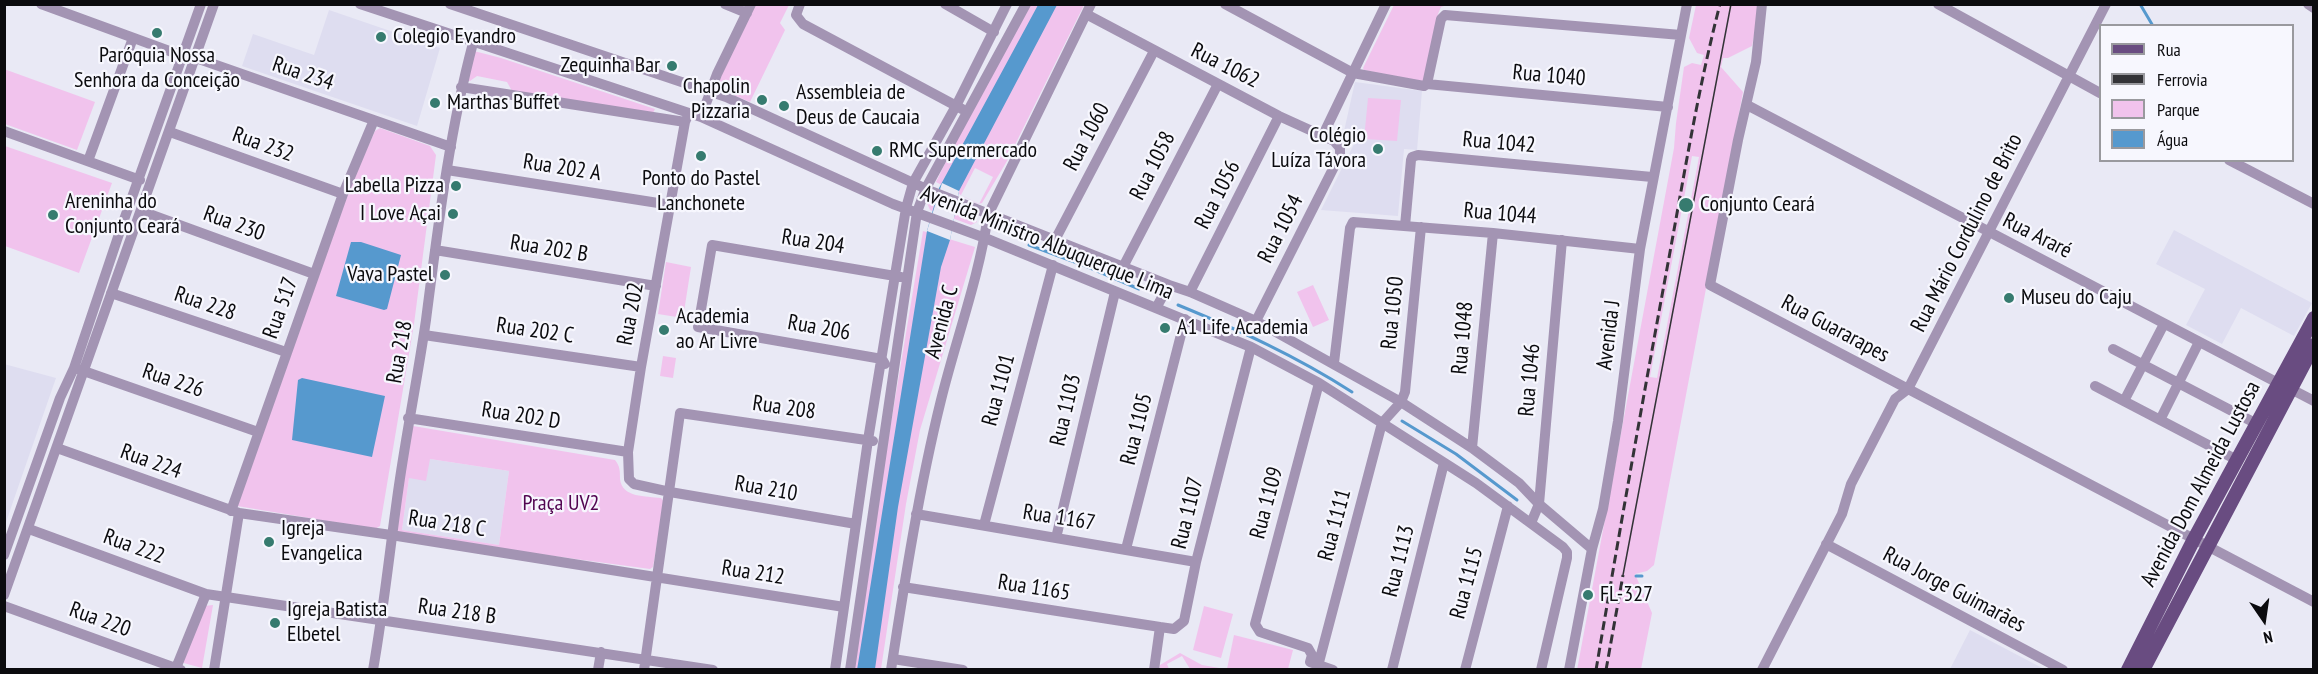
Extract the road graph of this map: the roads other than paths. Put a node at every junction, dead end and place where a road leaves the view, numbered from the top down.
1 (41, 4) edge
2 (360, 4) edge
3 (450, 4) edge
4 (725, 4) edge
5 (800, 4) edge
6 (945, 4) edge
7 (1007, 4) edge
8 (1026, 4) edge
9 (1225, 4) edge
10 (1687, 4) edge
11 (1762, 4) edge
12 (1938, 4) edge
13 (2106, 4) edge
14 (2308, 4) edge
15 (200, 5) edge
16 (1385, 5) edge
17 (213, 7) edge
18 (2313, 8) edge
19 (749, 9) edge
20 (1088, 9) edge
21 (74, 10) edge
22 (1464, 10) edge
23 (994, 32) junction
24 (1681, 34) junction
25 (133, 38) junction
26 (473, 43) junction
27 (1154, 51) junction
28 (183, 56) junction
29 (196, 58) junction
30 (1353, 73) junction
31 (2069, 77) junction
32 (1218, 84) junction
33 (1427, 84) junction
34 (461, 87) junction
35 (711, 91) junction
36 (2099, 92) edge
37 (1747, 105) junction
38 (956, 106) junction
39 (1668, 107) junction
40 (967, 112) junction
41 (1279, 116) junction
42 (701, 117) junction
43 (687, 118) junction
44 (374, 120) junction
45 (4, 131) edge
46 (170, 132) junction
47 (1323, 135) junction
48 (451, 147) junction
49 (1340, 155) joint
50 (88, 161) junction
51 (2233, 162) edge
52 (151, 163) junction
53 (447, 170) junction
54 (1652, 177) junction
55 (140, 180) junction
56 (913, 183) junction
57 (926, 188) junction
58 (343, 195) junction
59 (2313, 204) edge
60 (671, 205) junction
61 (906, 208) junction
62 (141, 211) junction
63 (917, 212) junction
64 (988, 215) junction
65 (1405, 226) junction
66 (1421, 227) junction
67 (1492, 233) junction
68 (1989, 233) junction
69 (985, 238) junction
70 (1055, 240) junction
71 (1562, 240) junction
72 (1640, 249) junction
73 (435, 250) junction
74 (1053, 266) junction
75 (1122, 267) junction
76 (314, 274) junction
77 (895, 276) junction
78 (907, 278) junction
79 (1169, 285) junction
80 (656, 286) junction
81 (1115, 292) junction
82 (1190, 292) junction
83 (111, 293) junction
84 (1156, 308) junction
85 (2313, 318) edge
86 (1185, 319) junction
87 (1256, 321) junction
88 (2164, 324) junction
89 (698, 327) joint
90 (424, 335) junction
91 (2199, 342) junction
92 (2313, 345) edge
93 (1251, 347) junction
94 (2113, 350) dead end
95 (286, 352) junction
96 (882, 359) junction
97 (1334, 363) junction
98 (894, 364) junction
99 (2143, 365) junction
100 (641, 367) junction
101 (79, 369) junction
102 (1319, 383) junction
103 (2178, 384) junction
104 (2095, 386) dead end
105 (2284, 386) junction
106 (1908, 389) junction
107 (2124, 401) junction
108 (2313, 401) edge
109 (1401, 402) junction
110 (408, 418) junction
111 (2160, 420) junction
112 (1382, 423) junction
113 (2257, 424) junction
114 (258, 432) junction
115 (868, 440) junction
116 (882, 443) junction
117 (57, 448) junction
118 (1472, 448) junction
119 (628, 452) junction
120 (2237, 460) junction
121 (1444, 463) junction
122 (35, 466) junction
123 (48, 471) junction
124 (670, 492) junction
125 (1539, 504) junction
126 (1508, 506) junction
127 (235, 512) junction
128 (916, 514) junction
129 (1531, 523) junction
130 (856, 524) junction
131 (984, 525) junction
132 (29, 529) junction
133 (392, 535) junction
134 (1056, 538) junction
135 (2194, 540) junction
136 (1826, 544) junction
137 (2208, 546) junction
138 (1126, 549) junction
139 (1592, 549) junction
140 (4, 555) edge
141 (1196, 562) junction
142 (656, 578) junction
143 (903, 587) junction
144 (206, 594) junction
145 (4, 595) edge
146 (226, 597) junction
147 (2313, 602) edge
148 (4, 606) edge
149 (844, 607) junction
150 (382, 621) junction
151 (1160, 627) junction
152 (601, 652) junction
153 (645, 664) edge
154 (892, 664) edge
155 (1312, 666) edge
156 (2137, 666) edge
157 (179, 669) edge
158 (214, 669) edge
159 (373, 669) edge
160 (598, 669) edge
161 (713, 669) edge
162 (835, 669) edge
163 (850, 669) edge
164 (963, 669) edge
165 (1154, 669) edge
166 (1333, 669) edge
167 (1392, 669) edge
168 (1465, 669) edge
169 (1540, 669) edge
170 (1569, 669) edge
171 (1762, 669) edge
172 (2063, 669) edge

1 - 21 street, Rua 234
2 - 26 street, Avenida Ministro Albuquerque Lima
3 - 35 street, Avenida Ministro Albuquerque Lima
4 - 19 street
5 - 38 street
6 - 23 street
7 - 23 street
8 - 40 street, Avenida C
9 - 30 street, Rua 1040
10 - 24 street, Avenida J
11 - 37 street, Rua Guararapes
12 - 31 street
13 - 31 street, Rua Mário Cordulino de Brito
14 - 18 street
15 - 17 street
15 - 28 street
16 - 30 street
17 - 29 street
19 - 35 street
20 - 27 street, Rua 1062
20 - 64 street, Avenida C
21 - 25 street, Rua 234
22 - 24 street
22 - 33 street
23 - 38 street
24 - 39 street, Avenida J
25 - 28 street, Rua 234
25 - 50 street
26 - 34 street, Rua 218
26 - 43 street, Avenida Ministro Albuquerque Lima
27 - 32 street, Rua 1062
27 - 70 street, Rua 1060
28 - 29 street, Rua 234
28 - 52 street
29 - 44 street, Rua 234
29 - 46 street
30 - 33 street, Rua 1040
30 - 47 street
31 - 36 street
31 - 68 street, Rua Mário Cordulino de Brito
32 - 41 street, Rua 1062
32 - 75 street, Rua 1058
33 - 39 street, Rua 1040
34 - 43 street
34 - 48 street, Rua 218
35 - 42 street
35 - 56 street, Avenida Ministro Albuquerque Lima
37 - 68 street, Rua Araré
37 - 106 street, Rua Guararapes
38 - 40 street
38 - 56 street
39 - 54 street, Avenida J
40 - 57 street, Avenida C
41 - 47 street, Rua 1062
41 - 82 street, Rua 1056
42 - 43 street, Avenida Ministro Albuquerque Lima
42 - 61 street, Avenida Ministro Albuquerque Lima
43 - 60 street, Rua 202
44 - 48 street, Rua 234
44 - 58 street, Rua 517
45 - 50 street
46 - 52 street
46 - 58 street, Rua 232
47 - 49 street, Rua 1062
48 - 53 street, Rua 218
49 - 87 street, Rua 1054
50 - 55 street
51 - 59 street
52 - 55 street
52 - 62 street
53 - 60 street, Rua 202 A
53 - 73 street, Rua 218
54 - 65 street, Rua 1042
54 - 72 street, Avenida J
55 - 101 street
56 - 57 street, Avenida Ministro Albuquerque Lima
56 - 61 street
57 - 63 street, Avenida C
57 - 64 street, Avenida Ministro Albuquerque Lima
58 - 76 street, Rua 517
60 - 80 street, Rua 202
61 - 63 street, Avenida Ministro Albuquerque Lima
61 - 77 street
62 - 76 street, Rua 230
62 - 83 street
63 - 69 street, Avenida Ministro Albuquerque Lima
63 - 78 street, Avenida C
64 - 69 street, Avenida C
64 - 70 street, Avenida Ministro Albuquerque Lima
65 - 66 street, Rua 1044
65 - 97 street, Rua 1044
66 - 67 street, Rua 1044
66 - 109 street, Rua 1050
67 - 71 street, Rua 1044
67 - 118 street, Rua 1048
68 - 88 street, Rua Araré
68 - 106 street, Rua Mário Cordulino de Brito
69 - 74 street, Avenida Ministro Albuquerque Lima
69 - 128 street, Avenida C
70 - 75 street, Avenida Ministro Albuquerque Lima
71 - 72 street, Rua 1044
71 - 125 street, Rua 1046
72 - 139 street, Avenida J
73 - 80 street, Rua 202 B
73 - 90 street, Rua 218
74 - 81 street, Avenida Ministro Albuquerque Lima
74 - 131 street, Rua 1101
75 - 79 street, Avenida Ministro Albuquerque Lima
76 - 95 street, Rua 517
77 - 78 street, Rua 204
77 - 89 street, Rua 204
77 - 96 street
78 - 98 street, Avenida C
79 - 82 street, Avenida Ministro Albuquerque Lima
79 - 84 street
80 - 100 street, Rua 202
81 - 84 street, Avenida Ministro Albuquerque Lima
81 - 134 street, Rua 1103
82 - 87 street, Avenida Ministro Albuquerque Lima
83 - 95 street, Rua 228
83 - 101 street
84 - 86 street, Avenida Ministro Albuquerque Lima
85 - 105 main road, Avenida Dom Almeida Lustosa
86 - 93 street, Avenida Ministro Albuquerque Lima
86 - 138 street, Rua 1105
87 - 97 street, Avenida Ministro Albuquerque Lima
88 - 91 street, Rua Araré
88 - 99 street
89 - 96 street, Rua 206
90 - 100 street, Rua 202 C
90 - 110 street, Rua 218
91 - 103 street
91 - 105 street, Rua Araré
92 - 105 main road, Avenida Dom Almeida Lustosa
93 - 102 street, Avenida Ministro Albuquerque Lima
93 - 141 street, Rua 1107
94 - 99 street
95 - 114 street, Rua 517
96 - 98 street, Rua 206
96 - 115 street
97 - 109 street, Avenida Ministro Albuquerque Lima
98 - 116 street, Avenida C
99 - 103 street
99 - 107 street
100 - 119 street, Rua 202
101 - 114 street, Rua 226
101 - 117 street
101 - 122 street
102 - 112 street, Avenida Ministro Albuquerque Lima
102 - 155 street, Rua 1109
103 - 111 street
103 - 113 street
104 - 107 street
105 - 108 street, Rua Araré
105 - 113 main road, Avenida Dom Almeida Lustosa
105 - 137 main road, Avenida Dom Almeida Lustosa
106 - 135 street, Rua Guararapes
106 - 136 street, Rua Mário Cordulino de Brito
107 - 111 street
109 - 112 street, Rua 1111
109 - 118 street, Avenida Ministro Albuquerque Lima
110 - 119 street, Rua 202 D
110 - 133 street, Rua 218
111 - 120 street
112 - 121 street, Avenida Ministro Albuquerque Lima
112 - 155 street, Rua 1111
113 - 120 main road, Avenida Dom Almeida Lustosa
114 - 127 street, Rua 517
115 - 116 street, Rua 208
115 - 124 street, Rua 208
115 - 130 street
116 - 163 street, Avenida C
117 - 123 street
117 - 127 street, Rua 224
118 - 125 street, Avenida Ministro Albuquerque Lima
119 - 124 street, Rua 202
120 - 135 main road, Avenida Dom Almeida Lustosa
121 - 126 street, Avenida Ministro Albuquerque Lima
121 - 167 street, Rua 1113
122 - 123 street
122 - 140 street
123 - 132 street
124 - 130 street, Rua 210
124 - 142 street
125 - 129 street, Rua 1046
125 - 139 street, Avenida Ministro Albuquerque Lima
126 - 129 street, Avenida Ministro Albuquerque Lima
126 - 168 street, Rua 1115
127 - 133 street, Rua 218 C
127 - 146 street, Rua 517
128 - 131 street, Rua 1167
128 - 143 street, Avenida C
129 - 169 street, Avenida Ministro Albuquerque Lima
130 - 149 street
131 - 134 street, Rua 1167
132 - 144 street, Rua 222
132 - 145 street
133 - 142 street, Rua 218 C
133 - 150 street, Rua 218
134 - 138 street, Rua 1167
135 - 137 street, Rua Guararapes
135 - 156 main road, Avenida Dom Almeida Lustosa
136 - 171 street, Rua Mário Cordulino de Brito
136 - 172 street, Rua Jorge Guimarães
137 - 147 street
137 - 156 main road, Avenida Dom Almeida Lustosa
138 - 141 street, Rua 1167
139 - 170 street, Avenida J
141 - 151 street, Rua 1107
142 - 149 street, Rua 212
142 - 153 street
143 - 151 street, Rua 1165
143 - 154 street, Avenida C
144 - 146 street, Rua 222
144 - 157 street
146 - 150 street, Rua 218 B
146 - 158 street, Rua 517
148 - 157 street, Rua 220
149 - 162 street
150 - 152 street, Rua 218 B
150 - 159 street, Rua 218
151 - 165 street
152 - 153 street, Rua 218 B
152 - 160 street
153 - 161 street, Rua 218 B
154 - 164 street
155 - 166 street

